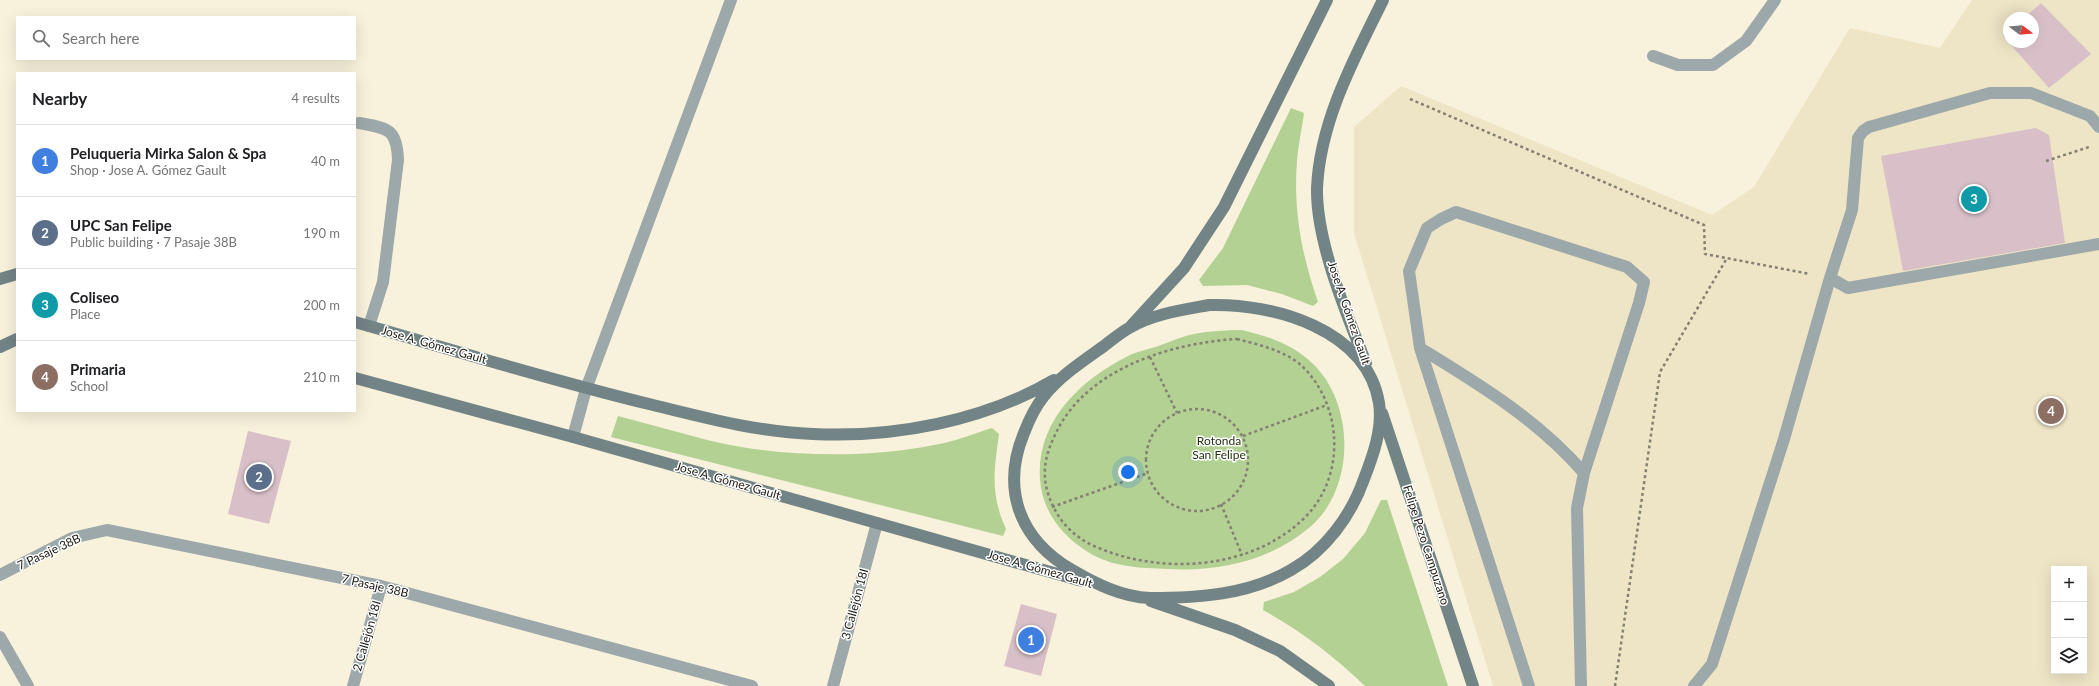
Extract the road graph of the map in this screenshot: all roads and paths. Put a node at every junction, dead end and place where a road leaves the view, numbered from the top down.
1 (731, 0) edge
2 (1327, 0) edge
3 (1383, 0) edge
4 (1775, 0) edge
5 (1653, 56) dead end
6 (1410, 99) dead end
7 (358, 123) dead end
8 (2099, 127) edge
9 (2091, 146) dead end
10 (2046, 161) dead end
11 (2099, 244) edge
12 (1727, 258) junction
13 (16, 274) edge
14 (1830, 278) junction
15 (0, 279) edge
16 (356, 322) edge
17 (369, 326) junction
18 (1129, 327) junction
19 (16, 339) edge
20 (0, 347) edge
21 (1420, 348) junction
22 (1150, 357) junction
23 (1069, 371) junction
24 (1371, 375) junction
25 (356, 378) edge
26 (586, 389) junction
27 (1379, 404) junction
28 (1327, 405) junction
29 (1177, 413) junction
30 (1243, 436) junction
31 (573, 437) junction
32 (1148, 473) junction
33 (1584, 473) junction
34 (1221, 504) junction
35 (1052, 507) junction
36 (877, 523) junction
37 (1242, 555) junction
38 (0, 575) edge
39 (381, 586) junction
40 (1100, 586) junction
41 (1140, 598) junction
42 (0, 637) edge
43 (28, 686) edge
44 (353, 686) edge
45 (752, 686) edge
46 (833, 686) edge
47 (1329, 686) edge
48 (1472, 686) edge
49 (1529, 686) edge
50 (1580, 686) edge
51 (1615, 686) edge
52 (1694, 686) edge

1 - 26 street
2 - 18 main road
3 - 24 main road, Jose A. Gómez Gault
4 - 5 street
6 - 12 path
7 - 17 street
8 - 14 street
9 - 10 path
11 - 14 street
12 - 14 path
12 - 51 path
13 - 15 main road
14 - 52 street
16 - 17 main road, Jose A. Gómez Gault
17 - 26 main road, Jose A. Gómez Gault
18 - 23 main road
18 - 24 main road
19 - 20 main road
21 - 33 street
21 - 33 street
21 - 49 street
22 - 28 path
22 - 29 path
22 - 35 path
23 - 26 main road, Jose A. Gómez Gault
23 - 40 main road
24 - 27 main road, Jose A. Gómez Gault
25 - 31 main road, Jose A. Gómez Gault
26 - 31 street
27 - 41 main road
27 - 48 main road, Felipe Pezo Campuzano
28 - 30 path
28 - 37 path
29 - 30 path
29 - 32 path
30 - 34 path
31 - 36 main road, Jose A. Gómez Gault
32 - 34 path
32 - 35 path
33 - 50 street
34 - 37 path
35 - 37 path
36 - 40 main road, Jose A. Gómez Gault
36 - 46 street, 3 Callejón 18I
38 - 39 street, 7 Pasaje 38B
39 - 44 street, 2 Callejón 18I
39 - 45 street, 7 Pasaje 38B
40 - 41 main road
41 - 47 main road
42 - 43 street

